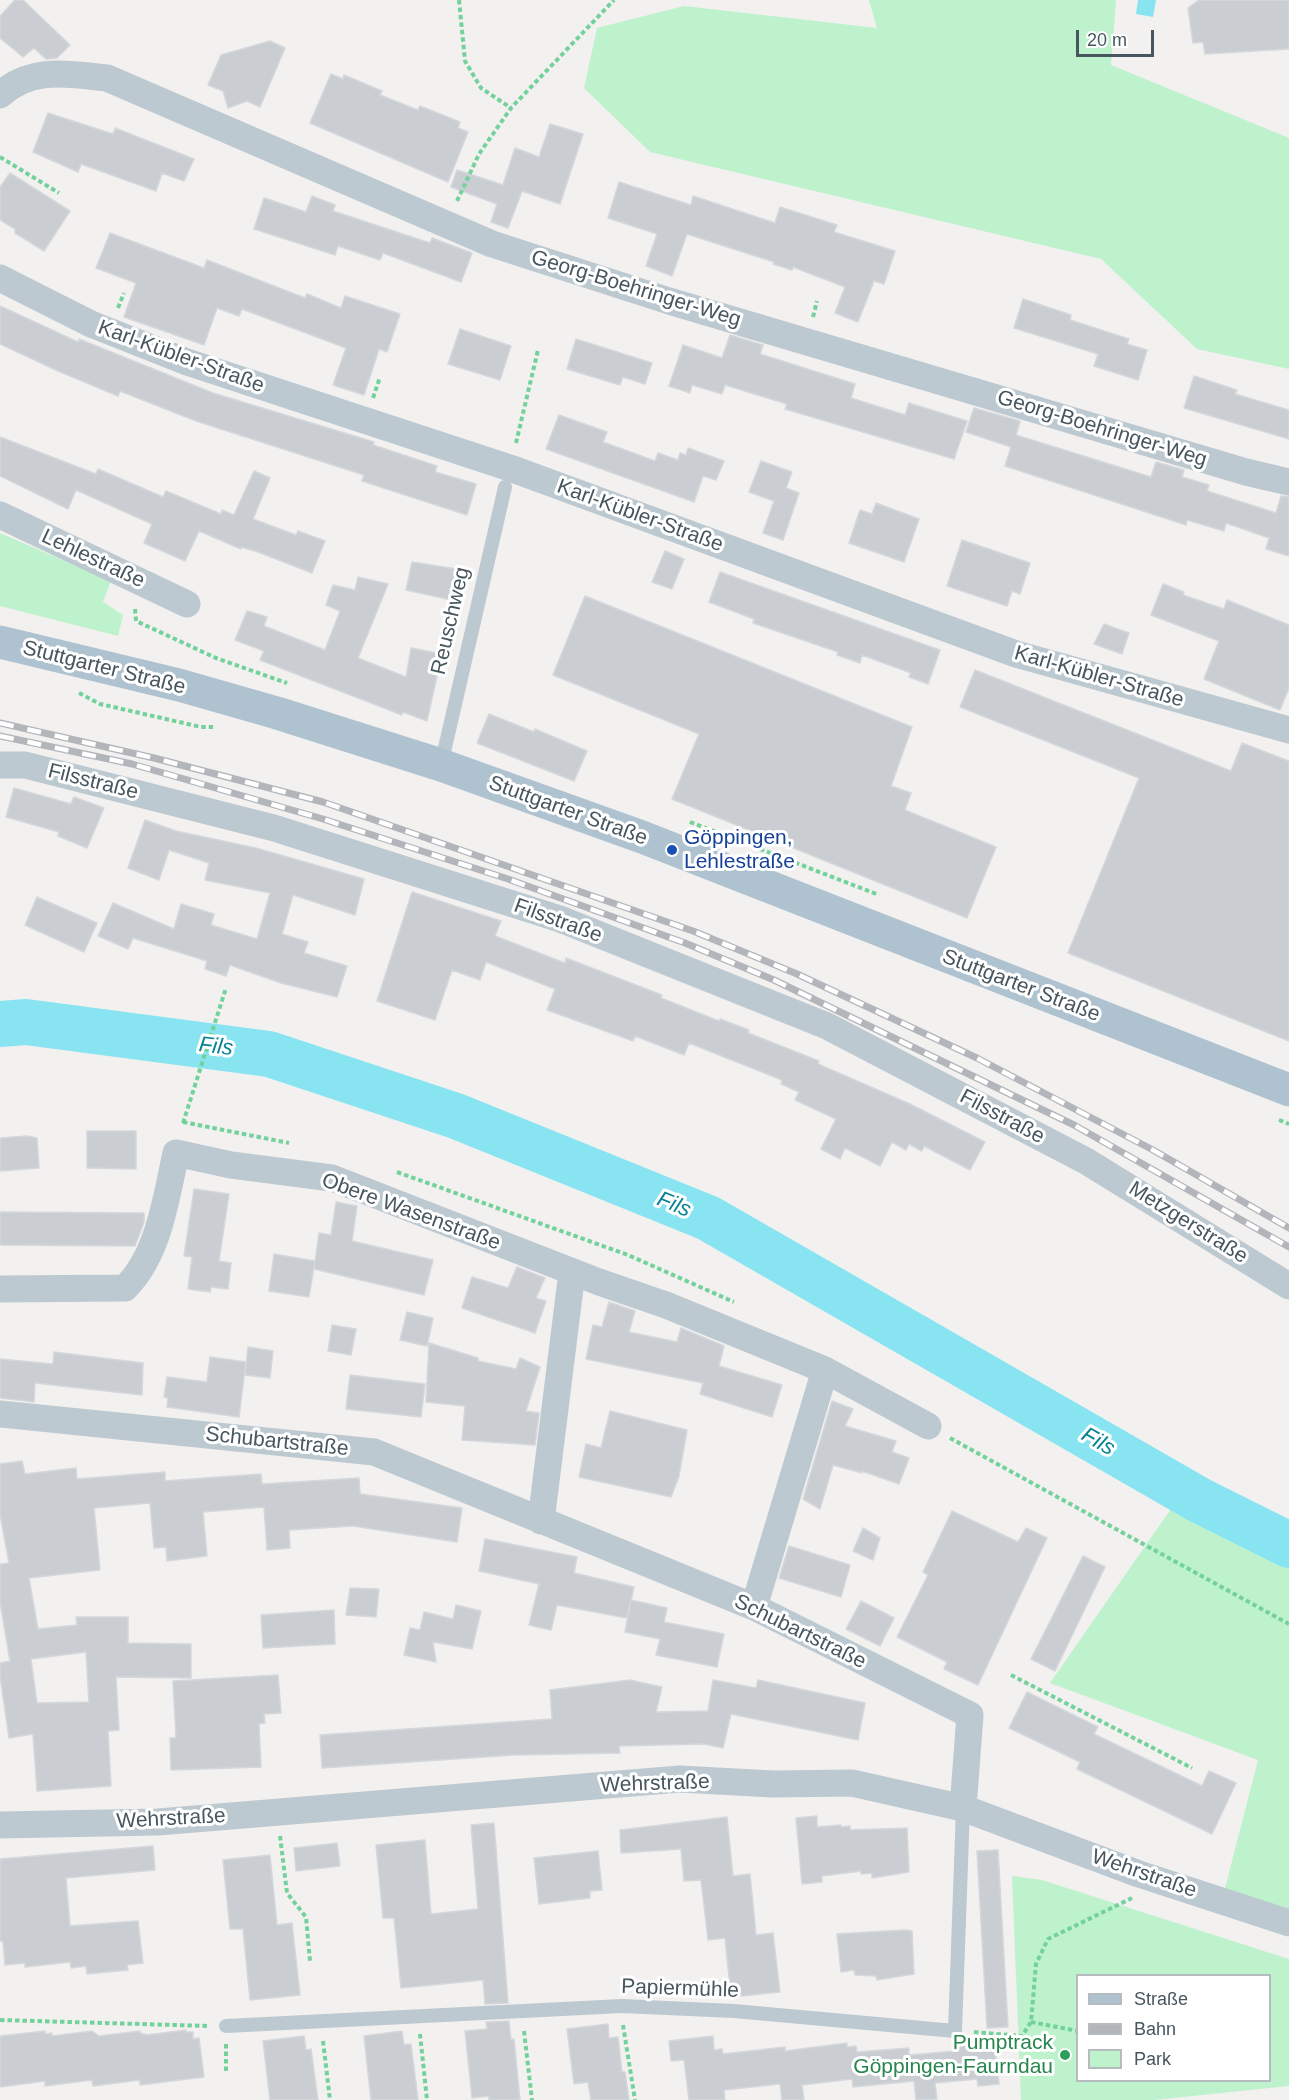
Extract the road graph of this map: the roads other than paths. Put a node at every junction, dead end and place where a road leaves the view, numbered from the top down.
1 (1, 93) edge
2 (0, 278) edge
3 (1289, 482) edge
4 (505, 487) dead end
5 (0, 515) edge
6 (187, 604) dead end
7 (0, 642) edge
8 (1289, 730) edge
9 (0, 765) edge
10 (441, 765) junction
11 (1289, 1090) edge
12 (1086, 1161) joint
13 (572, 1272) junction
14 (1289, 1286) edge
15 (0, 1289) edge
16 (825, 1370) junction
17 (0, 1414) edge
18 (928, 1426) road end
19 (541, 1521) junction
20 (754, 1608) junction
21 (963, 1808) junction
22 (0, 1825) edge
23 (1289, 1923) edge
24 (226, 2026) road end

1 - 3 street, Georg-Boehringer-Weg
2 - 8 street, Karl-Kübler-Straße
4 - 10 lane, Reuschweg
5 - 6 street, Lehlestraße
7 - 10 main road, Stuttgarter Straße
9 - 12 street, Filsstraße
10 - 11 main road, Stuttgarter Straße
12 - 14 street, Metzgerstraße
13 - 15 street, Obere Wasenstraße
13 - 16 street, Obere Wasenstraße
13 - 19 street
16 - 18 street, Obere Wasenstraße
16 - 20 street
17 - 19 street, Schubartstraße
19 - 20 street, Schubartstraße
20 - 21 street, Schubartstraße
21 - 22 street, Wehrstraße
21 - 23 street, Wehrstraße
21 - 24 lane, Papiermühle

